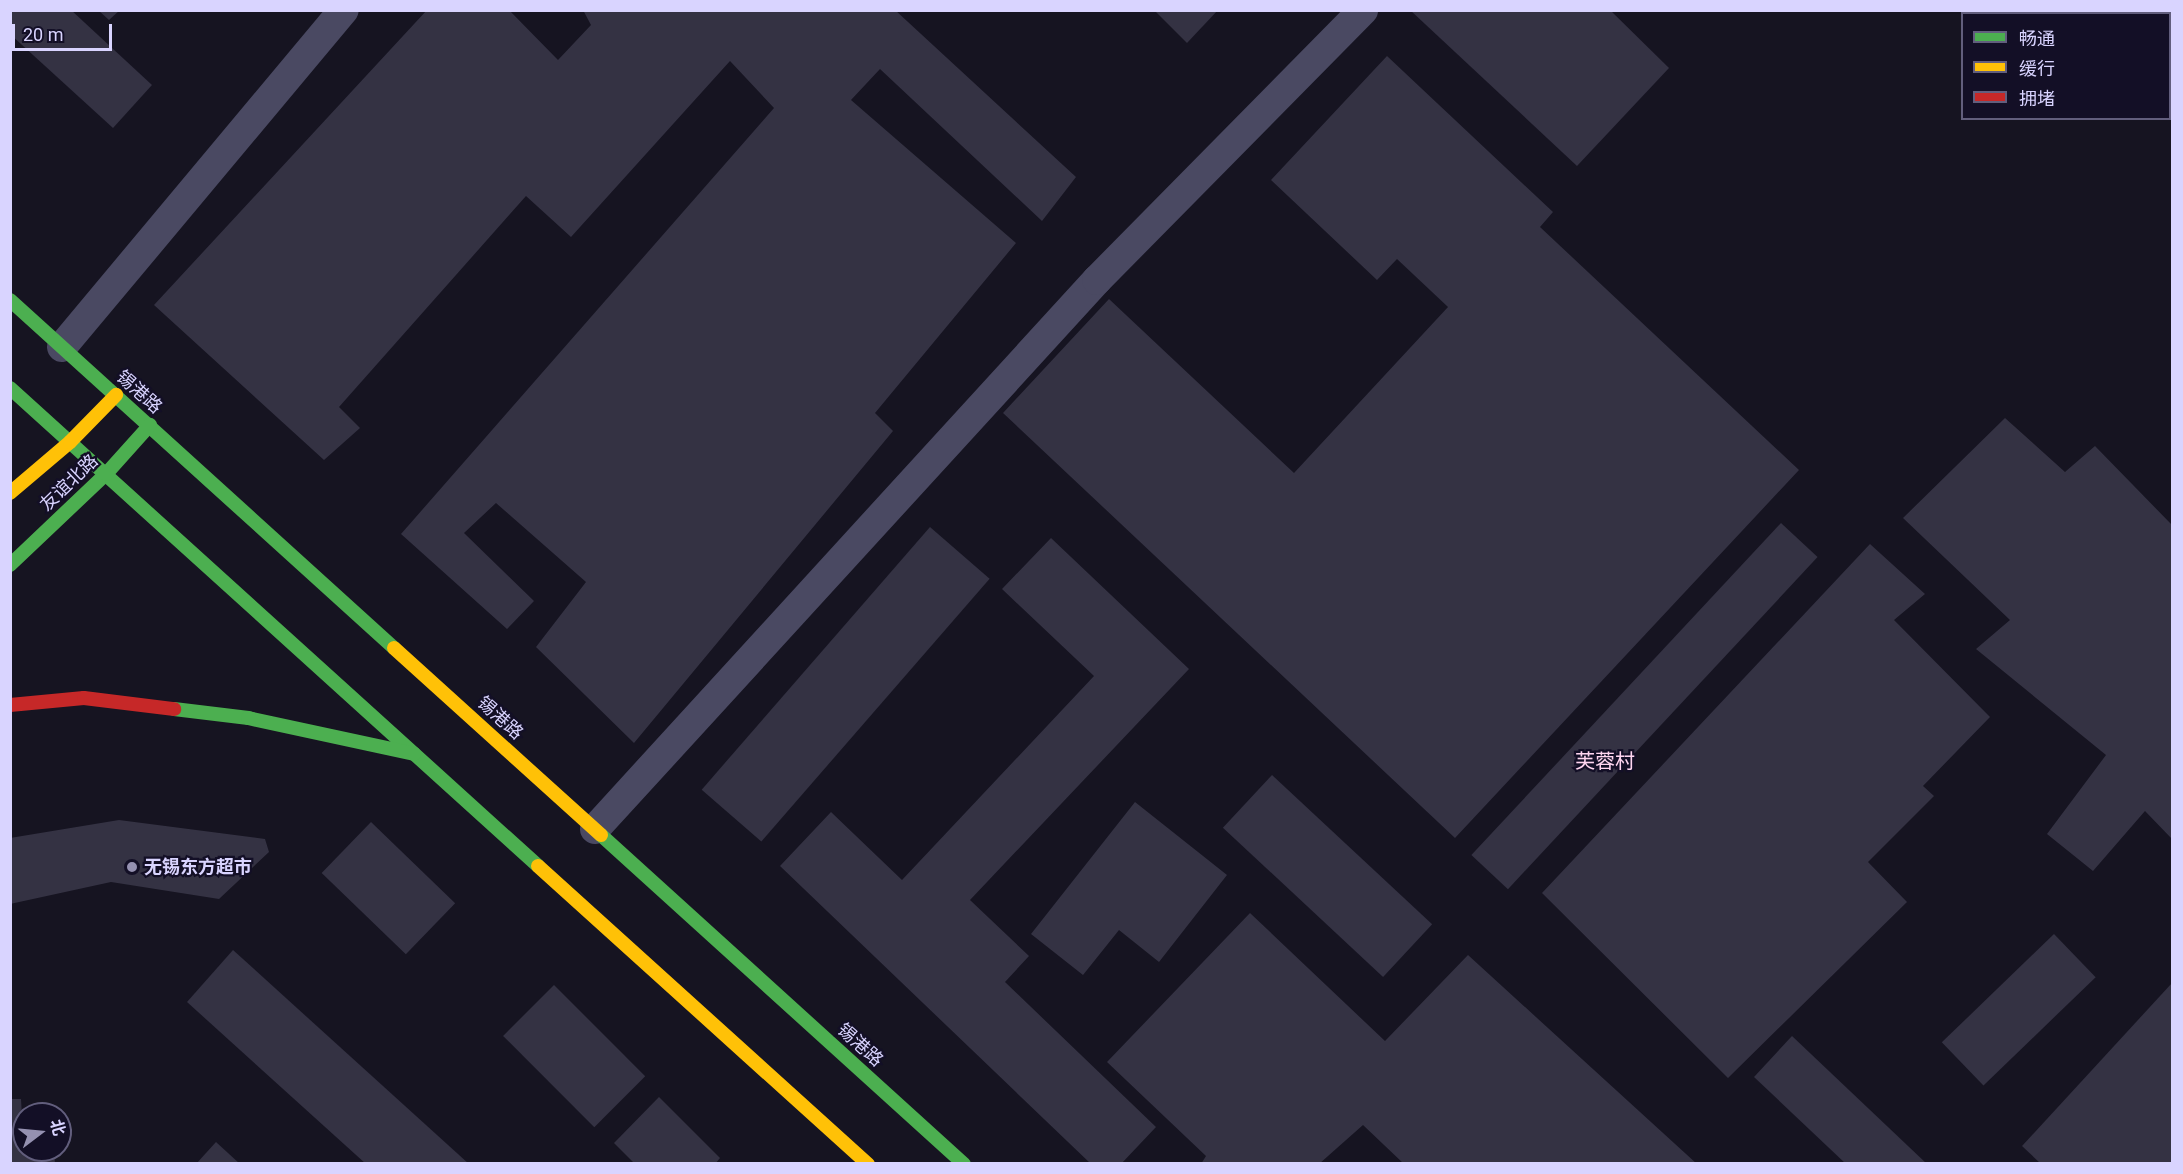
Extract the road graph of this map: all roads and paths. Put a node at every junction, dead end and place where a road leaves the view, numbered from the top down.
1 (344, 10) edge
2 (1363, 10) edge
3 (10, 300) edge
4 (62, 347) junction
5 (10, 388) edge
6 (116, 395) junction
7 (150, 425) junction
8 (70, 442) junction
9 (106, 474) junction
10 (10, 493) edge
11 (10, 565) edge
12 (10, 705) edge
13 (417, 754) junction
14 (595, 829) junction
15 (868, 1164) edge
16 (964, 1164) edge

1 - 4 street
2 - 14 street
3 - 4 main road, 锡港路
4 - 6 main road, 锡港路
5 - 8 main road
6 - 7 main road, 锡港路
6 - 8 main road, 友谊北路
7 - 9 main road, 友谊北路
7 - 14 main road, 锡港路
8 - 9 main road
8 - 10 main road, 友谊北路
9 - 11 main road, 友谊北路
9 - 13 main road
12 - 13 main road
13 - 15 main road
14 - 16 main road, 锡港路

